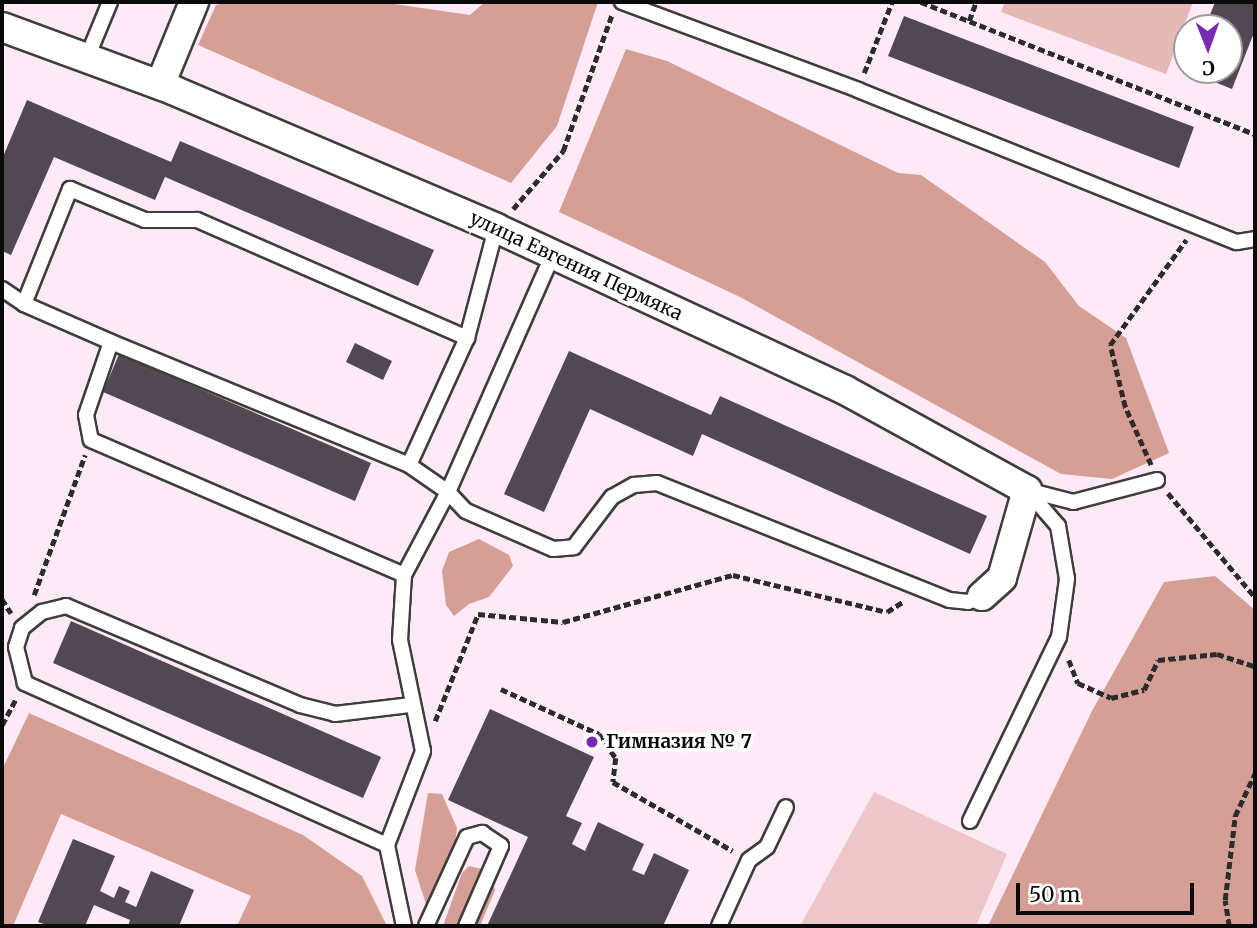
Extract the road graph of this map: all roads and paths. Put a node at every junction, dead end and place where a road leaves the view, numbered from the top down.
1 (110, 2) edge
2 (194, 2) edge
3 (619, 2) edge
4 (892, 2) edge
5 (921, 2) edge
6 (976, 2) edge
7 (970, 21) junction
8 (3, 32) edge
9 (86, 60) junction
10 (160, 85) junction
11 (858, 90) junction
12 (1255, 134) edge
13 (1196, 226) junction
14 (496, 228) junction
15 (1255, 239) edge
16 (553, 254) junction
17 (2, 289) edge
18 (24, 304) junction
19 (467, 338) junction
20 (111, 342) junction
21 (91, 440) junction
22 (409, 465) junction
23 (1157, 480) junction
24 (1027, 490) junction
25 (448, 492) junction
26 (404, 575) junction
27 (923, 589) junction
28 (982, 596) joint
29 (1255, 597) edge
30 (22, 628) junction
31 (1059, 637) junction
32 (1255, 666) edge
33 (26, 683) junction
34 (501, 689) dead end
35 (411, 705) junction
36 (2, 724) edge
37 (424, 751) junction
38 (1255, 773) edge
39 (786, 807) dead end
40 (970, 821) dead end
41 (387, 845) junction
42 (749, 860) junction
43 (404, 926) edge
44 (426, 926) edge
45 (466, 926) edge
46 (719, 926) edge
47 (1229, 926) edge

1 - 9 lane
2 - 10 street
3 - 11 lane
3 - 14 path
4 - 11 path
5 - 7 path
6 - 7 path
7 - 12 path
8 - 9 street, улица Евгения Пермяка
9 - 10 street, улица Евгения Пермяка
10 - 14 street, улица Евгения Пермяка
11 - 13 lane
13 - 15 lane
13 - 23 path
14 - 16 street, улица Евгения Пермяка
14 - 19 lane
16 - 24 street, улица Евгения Пермяка
16 - 25 lane
17 - 18 lane
18 - 19 lane
18 - 20 lane
19 - 22 lane
20 - 21 lane
20 - 22 lane
21 - 26 lane
21 - 30 path
22 - 25 lane
23 - 24 lane
23 - 29 path
24 - 28 street
24 - 31 lane
25 - 26 lane
25 - 27 lane
26 - 35 lane
27 - 28 lane
27 - 37 path
30 - 33 lane
30 - 35 lane
31 - 32 path
31 - 40 lane
33 - 36 path
33 - 41 lane
34 - 42 path
35 - 37 lane
37 - 41 lane
38 - 47 path
39 - 42 lane
41 - 43 lane
42 - 46 lane
44 - 45 lane

